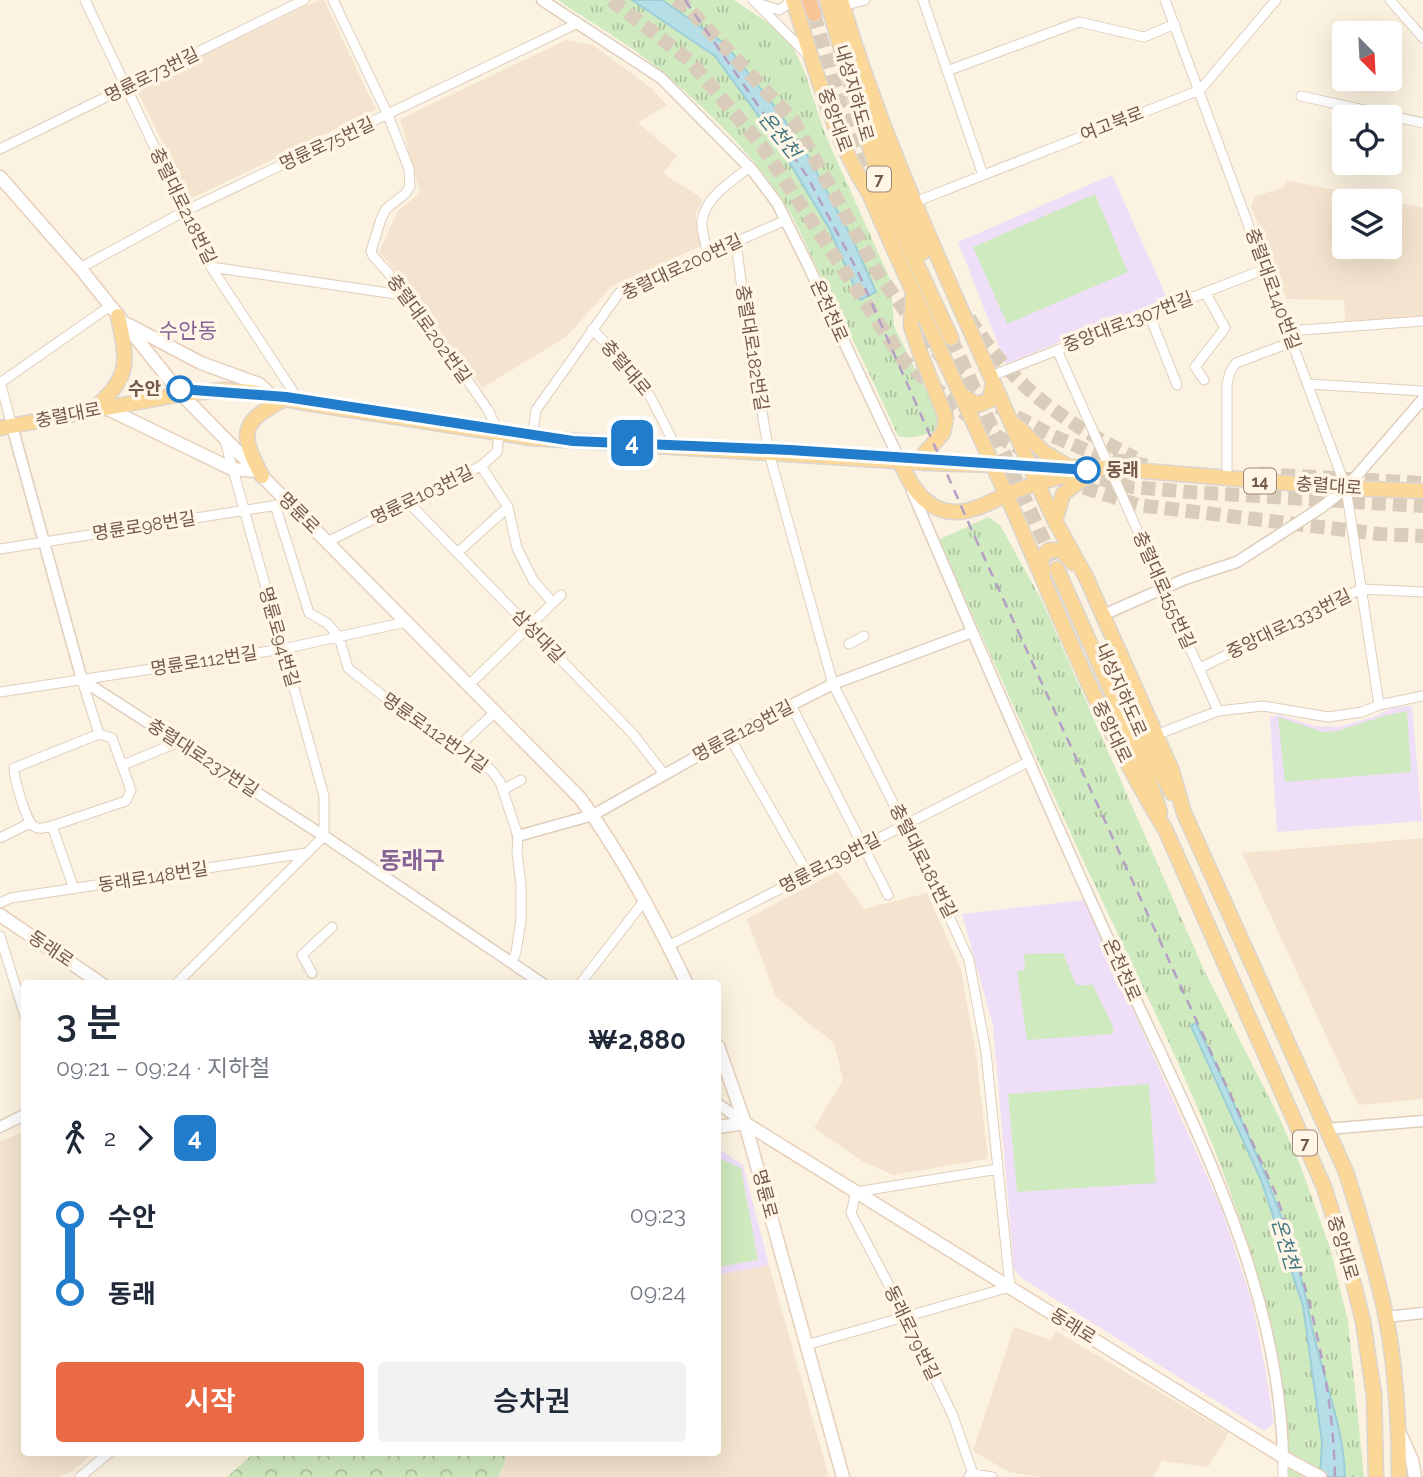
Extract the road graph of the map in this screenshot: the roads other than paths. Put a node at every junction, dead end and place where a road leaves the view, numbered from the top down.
1 (85, 0) edge
2 (304, 0) edge
3 (333, 0) edge
4 (542, 0) edge
5 (791, 0) edge
6 (827, 0) edge
7 (865, 0) edge
8 (923, 0) edge
9 (1165, 0) edge
10 (1276, 0) edge
11 (1390, 0) edge
12 (754, 1) edge
13 (842, 3) edge
14 (1175, 23) junction
15 (576, 24) junction
16 (1423, 38) edge
17 (813, 60) junction
18 (862, 69) junction
19 (947, 71) junction
20 (126, 87) junction
21 (1200, 90) junction
22 (1301, 96) dead end
23 (388, 115) junction
24 (1423, 123) edge
25 (0, 149) edge
26 (750, 167) junction
27 (983, 175) junction
28 (0, 177) edge
29 (915, 202) junction
30 (185, 211) junction
31 (786, 220) junction
32 (736, 242) junction
33 (708, 254) junction
34 (211, 267) junction
35 (80, 268) junction
36 (1265, 269) junction
37 (913, 290) junction
38 (1205, 292) junction
39 (409, 296) junction
40 (1149, 314) junction
41 (117, 315) junction
42 (1423, 321) edge
43 (592, 329) junction
44 (1288, 331) junction
45 (1292, 342) junction
46 (1057, 350) junction
47 (992, 378) junction
48 (1204, 380) dead end
49 (0, 383) edge
50 (1308, 384) junction
51 (1177, 385) dead end
52 (1423, 391) edge
53 (181, 394) junction
54 (961, 395) junction
55 (279, 398) junction
56 (1423, 399) edge
57 (300, 402) junction
58 (99, 409) junction
59 (1009, 417) junction
60 (6, 427) edge
61 (499, 433) junction
62 (225, 438) junction
63 (532, 438) junction
64 (676, 447) junction
65 (769, 453) junction
66 (910, 462) junction
67 (993, 465) junction
68 (481, 466) junction
69 (1030, 466) junction
70 (1070, 467) junction
71 (1104, 468) junction
72 (232, 469) junction
73 (260, 474) junction
74 (906, 478) junction
75 (1227, 478) junction
76 (1037, 483) junction
77 (1346, 488) junction
78 (1423, 491) edge
79 (1006, 495) junction
80 (408, 502) junction
81 (282, 504) junction
82 (508, 507) junction
83 (243, 510) junction
84 (1055, 521) junction
85 (43, 542) junction
86 (327, 542) junction
87 (0, 550) edge
88 (457, 553) junction
89 (1061, 567) tunnel mouth
90 (1086, 576) junction
91 (1044, 579) junction
92 (1163, 589) junction
93 (1361, 589) junction
94 (1423, 592) edge
95 (561, 595) dead end
96 (553, 603) junction
97 (1103, 615) junction
98 (406, 622) junction
99 (529, 627) junction
100 (972, 632) junction
101 (864, 636) dead end
102 (339, 637) junction
103 (849, 644) dead end
104 (283, 649) junction
105 (1199, 668) junction
106 (82, 680) junction
107 (833, 684) junction
108 (469, 685) junction
109 (0, 692) edge
110 (1423, 696) edge
111 (790, 705) junction
112 (1379, 705) junction
113 (1218, 711) junction
114 (495, 712) junction
115 (99, 734) junction
116 (1156, 735) junction
117 (730, 737) junction
118 (179, 742) junction
119 (457, 748) junction
120 (1147, 758) junction
121 (1030, 761) junction
122 (123, 765) junction
123 (664, 774) junction
124 (521, 780) dead end
125 (503, 790) junction
126 (1184, 813) junction
127 (593, 815) junction
128 (30, 823) junction
129 (904, 825) junction
130 (52, 826) junction
131 (1164, 829) junction
132 (324, 836) junction
133 (518, 836) junction
134 (0, 838) edge
135 (863, 846) junction
136 (306, 853) junction
137 (808, 874) junction
138 (74, 888) junction
139 (888, 895) dead end
140 (644, 901) junction
141 (0, 903) edge
142 (0, 915) edge
143 (331, 927) dead end
144 (0, 936) edge
145 (668, 946) junction
146 (512, 962) junction
147 (312, 973) dead end
148 (96, 980) edge
149 (180, 980) edge
150 (537, 980) edge
151 (583, 980) edge
152 (685, 980) edge
153 (21, 1003) edge
154 (721, 1055) edge
155 (721, 1106) edge
156 (21, 1116) edge
157 (1423, 1122) edge
158 (745, 1123) junction
159 (0, 1127) edge
160 (721, 1127) edge
161 (1327, 1129) junction
162 (998, 1169) junction
163 (856, 1192) junction
164 (1010, 1286) junction
165 (1423, 1313) edge
166 (905, 1316) junction
167 (1386, 1317) junction
168 (806, 1345) junction
169 (1399, 1431) junction
170 (105, 1456) edge
171 (1286, 1459) junction
172 (972, 1476) edge
173 (80, 1477) edge
174 (843, 1477) edge
175 (992, 1477) edge
176 (1283, 1477) edge
177 (1320, 1477) edge
178 (1377, 1477) edge
179 (1399, 1477) edge
180 (1415, 1477) edge

1 - 20 street, 충렬대로218번길
2 - 20 street, 명륜로73번길
3 - 23 street, 충렬대로202번길
4 - 15 street, 온천천로
5 - 12 street
5 - 17 main road, 중앙대로
6 - 18 main road, 내성지하도로 / 7
7 - 13 street
8 - 19 street
9 - 14 street, 충렬대로140번길
10 - 21 street, 여고북로
11 - 16 street
12 - 17 street
13 - 18 main road, 중앙대로
14 - 19 street
14 - 21 street, 충렬대로140번길
15 - 23 street, 명륜로75번길
15 - 26 street, 온천천로
17 - 37 main road, 중앙대로
18 - 29 main road, 중앙대로
19 - 27 street
20 - 25 street, 명륜로73번길
20 - 30 street, 충렬대로218번길
21 - 27 street, 여고북로
21 - 36 street, 충렬대로140번길
22 - 24 street
23 - 30 street, 명륜로75번길
23 - 39 street, 충렬대로202번길
26 - 31 street, 온천천로
26 - 33 street
27 - 29 street, 여고북로
28 - 35 main road, 명륜로
29 - 47 main road, 중앙대로
30 - 34 street, 충렬대로218번길
30 - 35 street, 명륜로75번길
31 - 32 street, 충렬대로200번길
31 - 66 street, 온천천로
32 - 33 street, 충렬대로200번길
32 - 65 street, 충렬대로182번길
33 - 43 street, 충렬대로200번길
34 - 39 street
34 - 57 street, 충렬대로218번길
35 - 41 main road, 명륜로
36 - 38 street, 중앙대로1307번길
36 - 44 street, 충렬대로140번길
37 - 54 main road, 중앙대로
37 - 66 main road
38 - 40 street, 중앙대로1307번길
38 - 48 street
39 - 61 street, 충렬대로202번길
40 - 46 street, 중앙대로1307번길
40 - 51 street
41 - 49 street
41 - 53 main road, 명륜로
41 - 55 main road
41 - 58 main road
42 - 44 street
43 - 63 street, 충렬대로200번길
43 - 64 street, 충렬대로
44 - 45 street, 충렬대로140번길
45 - 50 street, 충렬대로140번길
45 - 75 street
46 - 47 street, 중앙대로1307번길
46 - 71 street
47 - 54 main road
47 - 59 main road, 중앙대로
49 - 60 street
50 - 52 street
50 - 77 street, 충렬대로140번길
53 - 55 main road, 충렬대로
53 - 58 main road, 충렬대로
53 - 62 main road, 명륜로
54 - 67 main road, 중앙대로
55 - 57 main road, 충렬대로
55 - 73 main road
56 - 77 street
57 - 61 main road, 충렬대로
58 - 60 main road, 충렬대로
58 - 72 main road
59 - 69 main road, 중앙대로
59 - 70 main road
60 - 85 street
61 - 63 main road, 충렬대로
61 - 68 street, 명륜로103번길
62 - 72 street, 명륜로94번길
62 - 73 main road, 명륜로
63 - 64 main road, 충렬대로
64 - 65 main road, 충렬대로
65 - 66 main road, 충렬대로
65 - 107 street, 충렬대로181번길
66 - 67 main road, 충렬대로
66 - 74 main road
67 - 69 main road, 충렬대로 / 14
67 - 79 main road, 중앙대로 / 7
68 - 80 street, 명륜로103번길
68 - 82 street
69 - 70 main road, 충렬대로 / 14
69 - 76 main road, 중앙대로
70 - 71 main road, 충렬대로 / 14
71 - 75 main road, 충렬대로 / 14
71 - 76 main road
71 - 84 main road
71 - 92 street, 충렬대로155번길
72 - 73 main road
72 - 83 street, 명륜로94번길
73 - 81 main road, 명륜로
74 - 79 main road
74 - 100 street, 온천천로
75 - 77 main road, 충렬대로 / 14
76 - 79 main road
76 - 84 main road, 중앙대로
77 - 78 main road, 충렬대로 / 14
77 - 92 street
77 - 93 street, 충렬대로140번길
79 - 91 main road, 중앙대로 / 7
80 - 86 street, 명륜로103번길
80 - 88 street, 삼성대길
81 - 83 street, 명륜로98번길
81 - 86 main road, 명륜로
81 - 102 street
82 - 88 street
82 - 96 street
83 - 85 street, 명륜로98번길
83 - 104 street, 명륜로94번길
84 - 90 main road, 중앙대로
85 - 87 street, 명륜로98번길
85 - 106 street
86 - 98 main road, 명륜로
88 - 99 street, 삼성대길
89 - 120 main road, 내성지하도로
90 - 91 main road
90 - 97 main road, 중앙대로
91 - 131 main road, 중앙대로 / 7
92 - 97 street
92 - 105 street, 충렬대로155번길
93 - 94 street, 중앙대로1333번길
93 - 105 street, 중앙대로1333번길
93 - 112 street, 충렬대로140번길
95 - 96 street
96 - 99 street
97 - 116 main road, 중앙대로
98 - 102 street, 명륜로112번길
98 - 108 main road, 명륜로
99 - 108 street
99 - 123 street, 삼성대길
100 - 107 street, 명륜로129번길
100 - 121 street, 온천천로
101 - 103 street
102 - 104 street, 명륜로112번길
102 - 119 street, 명륜로112번가길
104 - 106 street, 명륜로112번길
104 - 132 street, 명륜로94번길
105 - 113 street, 충렬대로155번길
106 - 109 street, 명륜로112번길
106 - 115 street
106 - 118 street, 충렬대로237번길
107 - 111 street, 명륜로129번길
107 - 129 street, 충렬대로181번길
108 - 114 main road, 명륜로
110 - 112 street
111 - 117 street, 명륜로129번길
111 - 135 street
112 - 113 street
113 - 116 street
114 - 119 street
114 - 127 main road, 명륜로
115 - 122 street
115 - 128 street
116 - 126 main road, 중앙대로
117 - 123 street, 명륜로129번길
117 - 137 street
118 - 122 street
118 - 132 street, 충렬대로237번길
119 - 125 street, 명륜로112번가길
120 - 126 main road, 내성지하도로
120 - 131 main road, 내성지하도로
121 - 129 street, 명륜로139번길
121 - 171 street, 온천천로
122 - 130 street
123 - 127 street, 명륜로129번길
124 - 125 street
125 - 133 street, 명륜로112번가길
126 - 161 main road, 중앙대로
127 - 133 street, 명륜로129번길
127 - 140 main road, 명륜로
128 - 130 street
128 - 134 street
129 - 135 street, 명륜로139번길
129 - 162 street, 충렬대로181번길
130 - 138 street
131 - 178 main road, 중앙대로 / 7
132 - 136 street
132 - 146 street, 충렬대로237번길
133 - 146 street, 명륜로112번가길
135 - 137 street, 명륜로139번길
135 - 139 street
136 - 138 street, 동래로148번길
136 - 149 street
137 - 145 street, 명륜로139번길
138 - 141 street, 동래로148번길
140 - 145 main road, 명륜로
140 - 151 street
142 - 148 main road, 동래로
143 - 147 street
144 - 153 street
145 - 152 main road, 명륜로
146 - 150 street, 충렬대로237번길
154 - 158 main road, 명륜로
155 - 158 street
156 - 159 street
157 - 161 street
158 - 160 main road
158 - 163 main road, 동래로
158 - 168 main road, 명륜로
161 - 167 main road, 중앙대로
162 - 163 street
162 - 164 street, 충렬대로181번길
163 - 164 main road, 동래로
163 - 166 street, 동래로79번길
164 - 166 street
164 - 171 main road, 동래로
165 - 167 street
166 - 168 street
166 - 172 street, 동래로79번길
167 - 169 main road, 중앙대로
168 - 174 main road, 명륜로
169 - 179 main road, 중앙대로
169 - 180 main road
170 - 173 street
171 - 176 street, 온천천로
171 - 177 main road, 동래로
172 - 175 street

